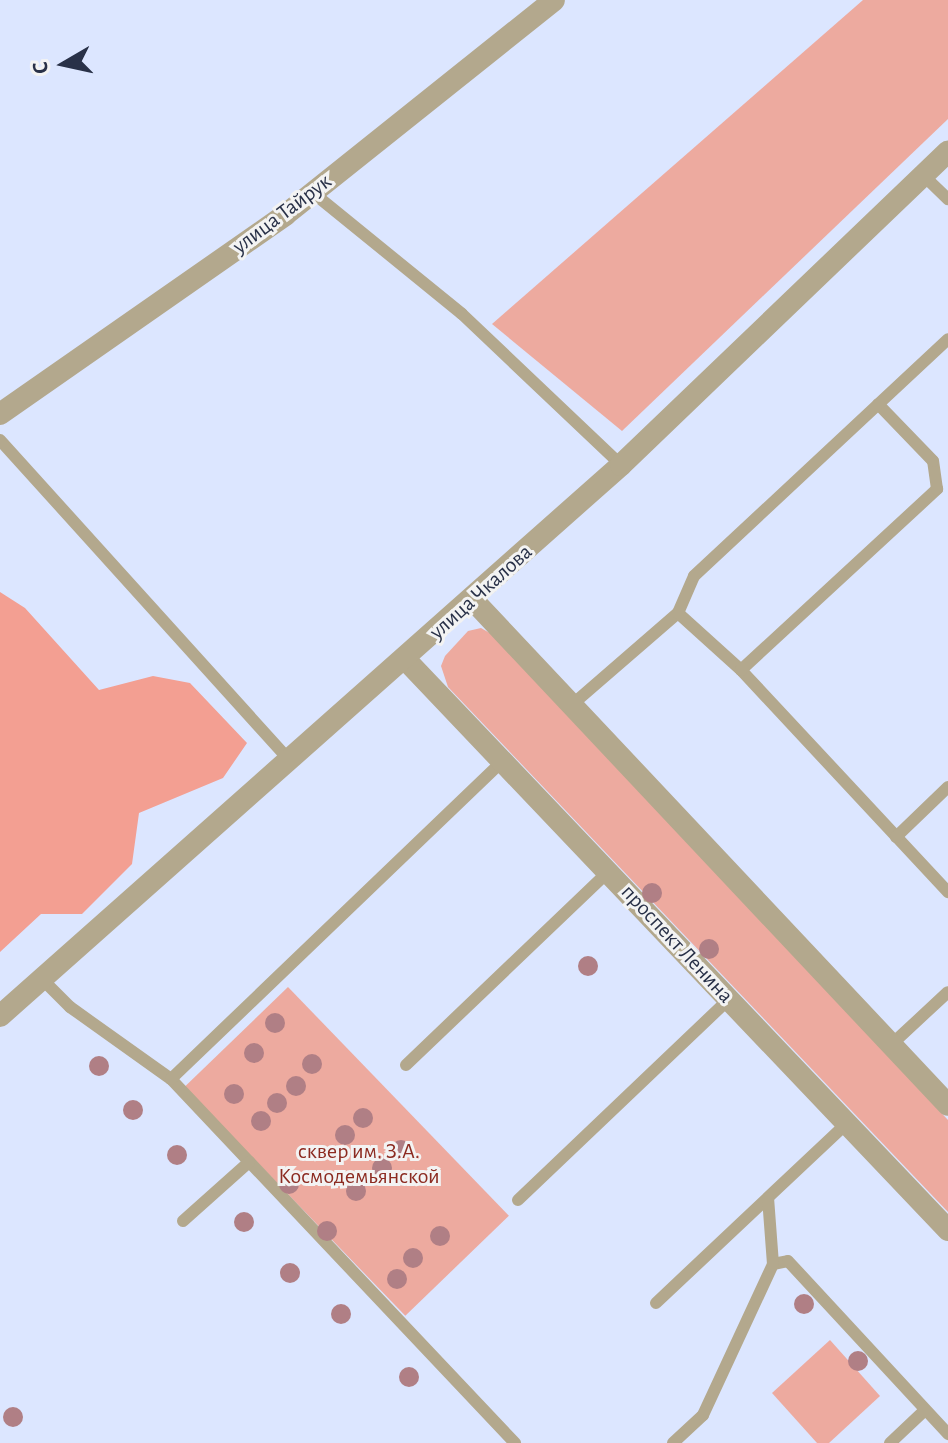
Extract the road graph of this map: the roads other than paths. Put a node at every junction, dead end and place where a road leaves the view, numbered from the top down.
1 (554, 0) edge
2 (948, 151) edge
3 (923, 175) junction
4 (312, 192) junction
5 (948, 199) edge
6 (948, 339) edge
7 (878, 404) junction
8 (0, 414) edge
9 (0, 440) edge
10 (621, 465) junction
11 (473, 600) junction
12 (678, 613) junction
13 (405, 659) junction
14 (741, 670) junction
15 (574, 703) junction
16 (288, 759) junction
17 (504, 760) junction
18 (948, 787) edge
19 (896, 837) junction
20 (609, 871) junction
21 (948, 892) edge
22 (41, 978) junction
23 (948, 992) edge
24 (729, 999) junction
25 (0, 1016) edge
26 (892, 1044) junction
27 (406, 1065) dead end
28 (171, 1079) junction
29 (948, 1105) edge
30 (847, 1123) junction
31 (249, 1162) junction
32 (768, 1198) junction
33 (518, 1200) dead end
34 (183, 1221) dead end
35 (948, 1230) edge
36 (773, 1264) junction
37 (656, 1303) dead end
38 (925, 1410) junction
39 (948, 1434) edge
40 (515, 1443) edge
41 (673, 1443) edge
42 (890, 1443) edge

1 - 4 street, улица Тайрук
2 - 3 street, улица Чкалова
3 - 5 lane
3 - 10 street, улица Чкалова
4 - 8 street, улица Тайрук
4 - 10 lane
6 - 7 lane
7 - 12 lane
7 - 14 lane
9 - 16 lane
10 - 11 street, улица Чкалова
11 - 13 street, улица Чкалова
11 - 15 street
12 - 14 lane
12 - 15 lane
13 - 16 street, улица Чкалова
13 - 17 street, проспект Ленина
14 - 19 lane
15 - 26 street
16 - 22 street, улица Чкалова
17 - 20 street, проспект Ленина
17 - 28 lane
18 - 19 lane
19 - 21 lane
20 - 24 street, проспект Ленина
20 - 27 lane
22 - 25 street, улица Чкалова
22 - 28 lane
23 - 26 lane
24 - 30 street, проспект Ленина
24 - 33 lane
26 - 29 street
28 - 31 lane
30 - 32 lane
30 - 35 street, проспект Ленина
31 - 34 lane
31 - 40 lane
32 - 36 lane
32 - 37 lane
36 - 38 lane
36 - 41 lane
38 - 39 lane
38 - 42 lane

